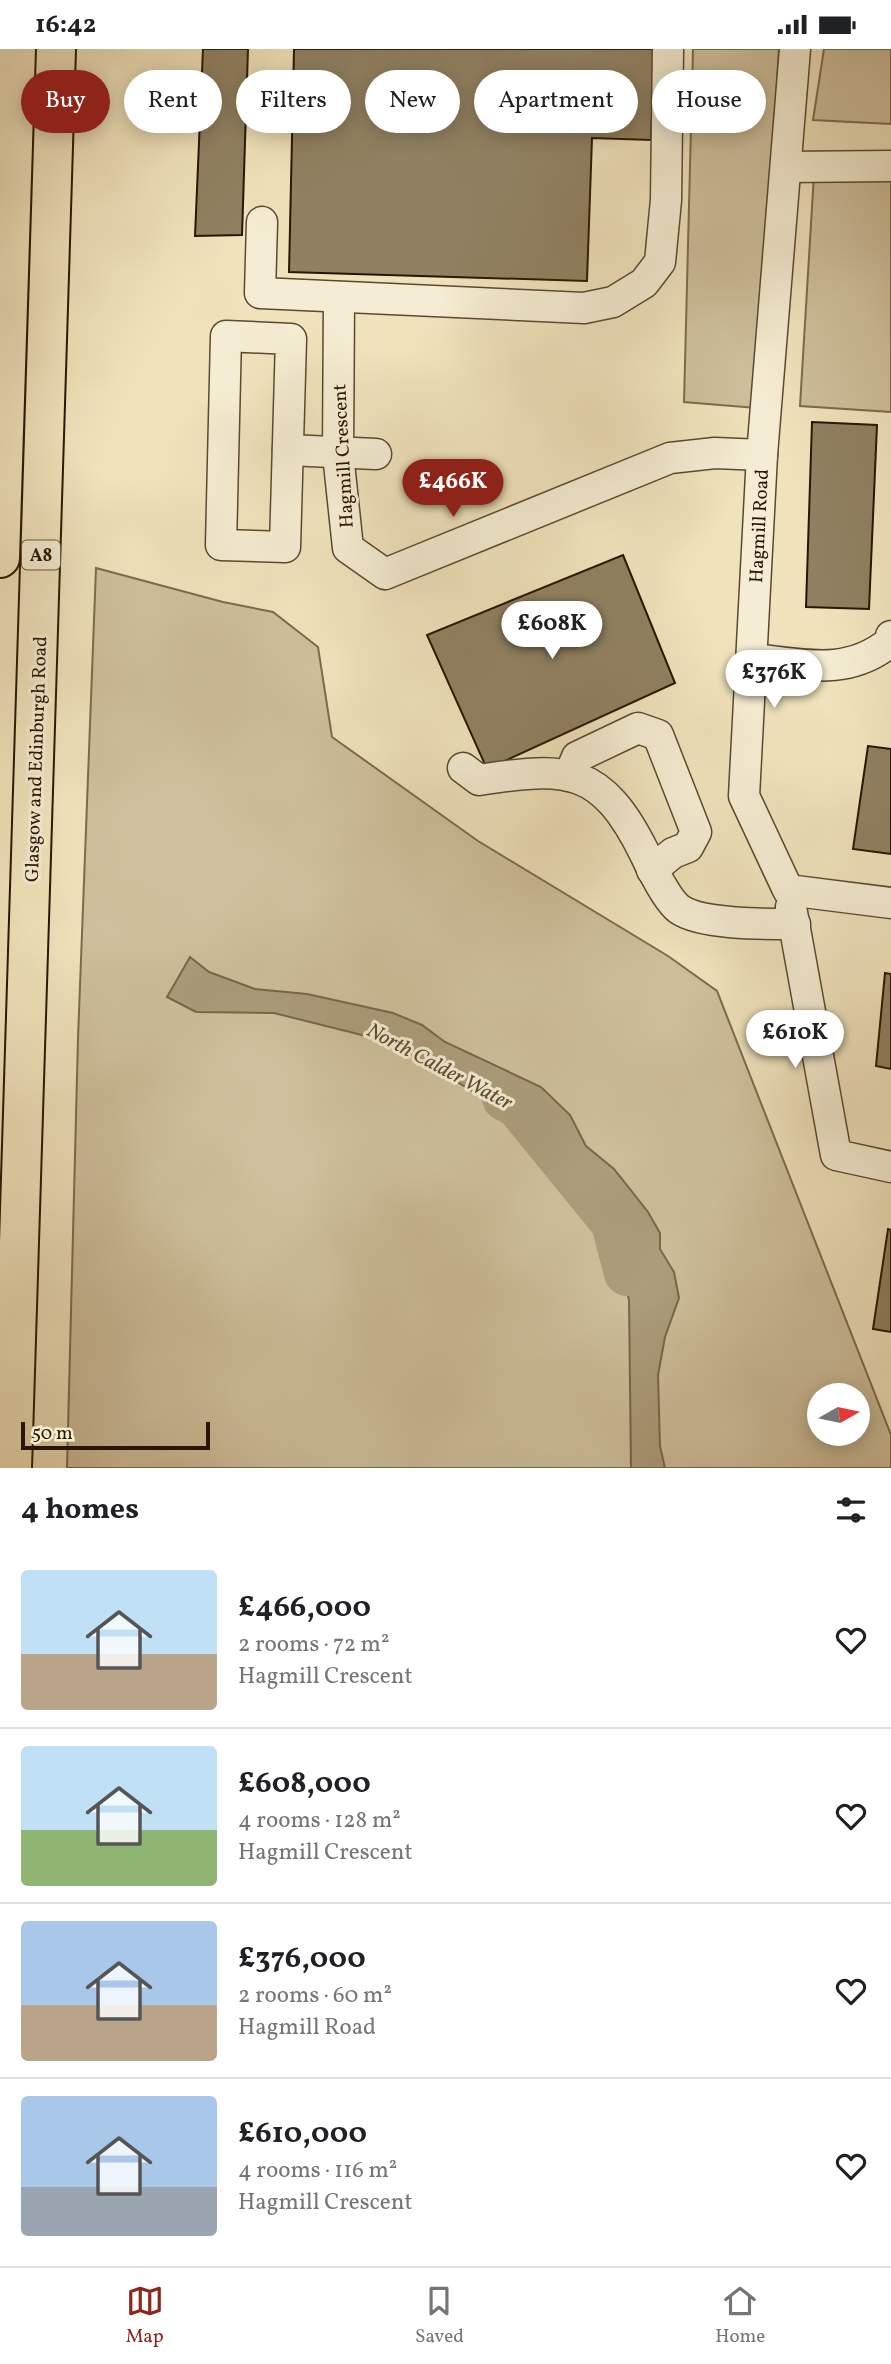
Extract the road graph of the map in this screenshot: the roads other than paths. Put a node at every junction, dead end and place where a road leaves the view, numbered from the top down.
1 (16, 49) edge
2 (56, 49) edge
3 (63, 49) edge
4 (668, 49) edge
5 (795, 49) edge
6 (55, 70) edge
7 (61, 70) edge
8 (54, 133) edge
9 (891, 166) edge
10 (786, 167) junction
11 (261, 222) dead end
12 (339, 297) junction
13 (288, 450) junction
14 (338, 454) junction
15 (376, 454) dead end
16 (762, 455) junction
17 (0, 558) edge
18 (891, 636) edge
19 (751, 659) junction
20 (463, 768) dead end
21 (569, 776) junction
22 (652, 870) junction
23 (788, 890) junction
24 (891, 903) edge
25 (795, 925) junction
26 (891, 1167) edge
27 (12, 1468) edge

1 - 17 highway, A8
2 - 6 highway, Glasgow and Edinburgh Road / A8
3 - 7 highway, A8
4 - 12 street
5 - 10 street, Hagmill Road
8 - 27 highway, Glasgow and Edinburgh Road / A8
9 - 10 street
10 - 16 street, Hagmill Road
11 - 12 street
12 - 14 street, Hagmill Crescent
13 - 13 street
13 - 14 street
14 - 15 street
14 - 16 street, Hagmill Crescent
16 - 19 street, Hagmill Road
18 - 19 street
19 - 23 street, Hagmill Road
20 - 21 street
21 - 22 street
21 - 22 street
22 - 25 street
23 - 24 street
23 - 25 street
25 - 26 street

